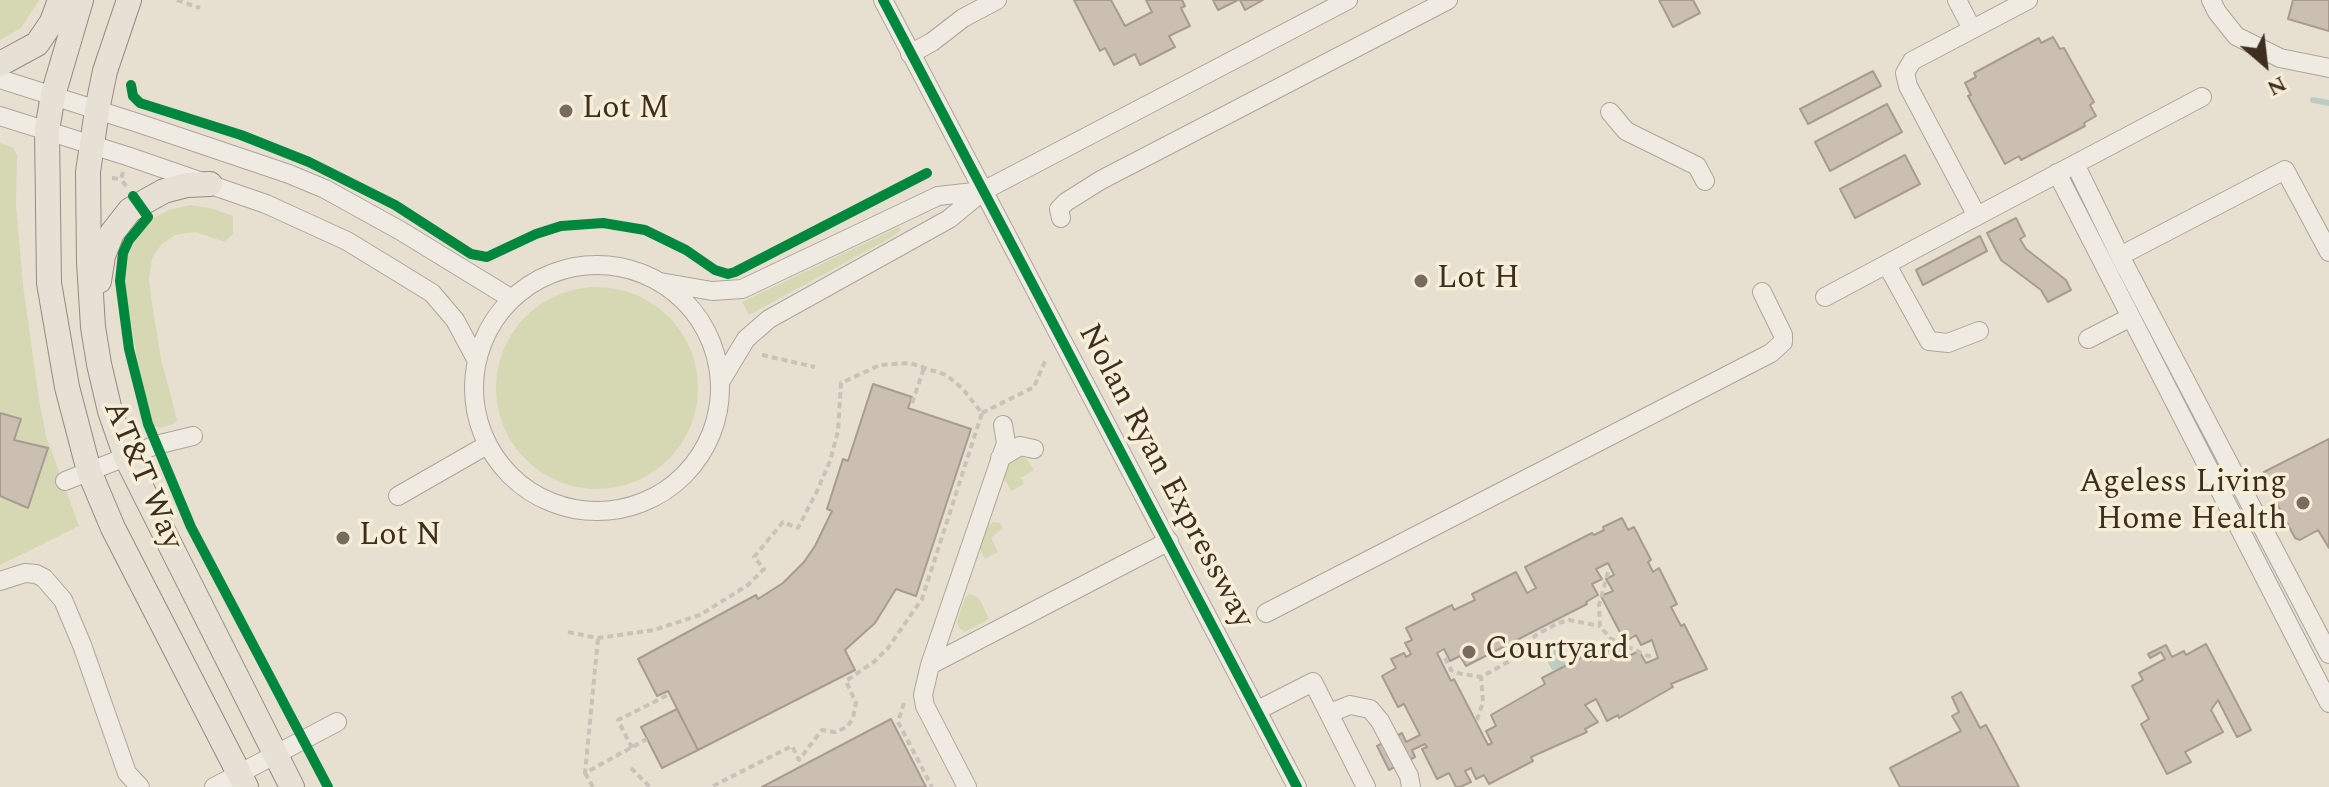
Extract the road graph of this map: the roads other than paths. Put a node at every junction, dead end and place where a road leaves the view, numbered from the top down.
1 (60, 0) edge
2 (81, 0) edge
3 (129, 0) edge
4 (883, 0) edge
5 (997, 0) edge
6 (1348, 0) edge
7 (1448, 0) edge
8 (1957, 0) edge
9 (2028, 0) edge
10 (2211, 0) edge
11 (1999, 7) edge
12 (1972, 29) junction
13 (910, 54) junction
14 (0, 64) edge
15 (2329, 68) edge
16 (0, 79) edge
17 (53, 95) junction
18 (2202, 97) dead end
19 (97, 110) junction
20 (1610, 112) dead end
21 (0, 116) edge
22 (47, 130) junction
23 (91, 145) junction
24 (2075, 164) junction
25 (115, 171) junction
26 (2057, 173) junction
27 (1705, 181) dead end
28 (210, 184) junction
29 (983, 191) junction
30 (1977, 216) junction
31 (1061, 218) dead end
32 (2329, 252) edge
33 (2120, 256) junction
34 (1887, 265) junction
35 (660, 282) junction
36 (1762, 292) dead end
37 (1825, 297) dead end
38 (512, 299) junction
39 (2129, 318) junction
40 (93, 327) junction
41 (1979, 331) dead end
42 (2088, 339) dead end
43 (477, 361) junction
44 (720, 382) junction
45 (1003, 425) dead end
46 (193, 436) dead end
47 (487, 445) junction
48 (1034, 449) dead end
49 (126, 457) junction
50 (1000, 458) junction
51 (89, 471) junction
52 (65, 481) dead end
53 (398, 496) dead end
54 (1169, 541) junction
55 (0, 581) edge
56 (1266, 613) dead end
57 (2313, 623) junction
58 (2293, 634) junction
59 (2329, 654) edge
60 (930, 665) junction
61 (2329, 703) edge
62 (1258, 710) junction
63 (1330, 713) junction
64 (337, 722) dead end
65 (275, 755) junction
66 (243, 780) edge
67 (140, 787) edge
68 (214, 787) edge
69 (292, 787) edge
70 (967, 787) edge
71 (1297, 787) edge
72 (1366, 787) edge
73 (1411, 787) edge

1 - 14 main road
2 - 17 main road, AT&T Way
3 - 19 main road, AT&T Way
4 - 13 street, Nolan Ryan Expressway
5 - 13 street
6 - 29 street
7 - 31 street
8 - 12 street
9 - 11 street
10 - 15 street
11 - 12 street
12 - 30 street
13 - 29 street, Nolan Ryan Expressway
16 - 17 street
17 - 19 street
17 - 22 main road, AT&T Way
18 - 24 street
19 - 23 main road, AT&T Way
19 - 38 street
20 - 27 street
21 - 22 street
22 - 23 street
22 - 51 main road, AT&T Way
23 - 25 main road, AT&T Way
23 - 25 street
24 - 26 street
24 - 33 street
25 - 28 street
25 - 40 main road, AT&T Way
26 - 30 street
26 - 39 street
28 - 40 main road
28 - 43 street
29 - 35 street
29 - 44 street
29 - 54 street, Nolan Ryan Expressway
30 - 34 street
32 - 33 street
33 - 57 street
34 - 37 street
34 - 41 street
35 - 38 street
35 - 44 street
36 - 56 street
38 - 43 street
39 - 42 street
39 - 58 street
40 - 49 main road, AT&T Way
43 - 47 street
44 - 47 street
45 - 50 street
46 - 49 street
47 - 53 street
48 - 50 street
49 - 51 street
49 - 65 main road, AT&T Way
50 - 60 street
51 - 52 street
51 - 66 main road, AT&T Way
54 - 60 street
54 - 62 street, Nolan Ryan Expressway
55 - 67 street
57 - 58 street
57 - 59 street
58 - 61 street
60 - 70 street
62 - 63 street
62 - 71 street, Nolan Ryan Expressway
63 - 72 street
63 - 73 street
64 - 65 street
65 - 66 street
65 - 69 main road, AT&T Way
66 - 68 street

